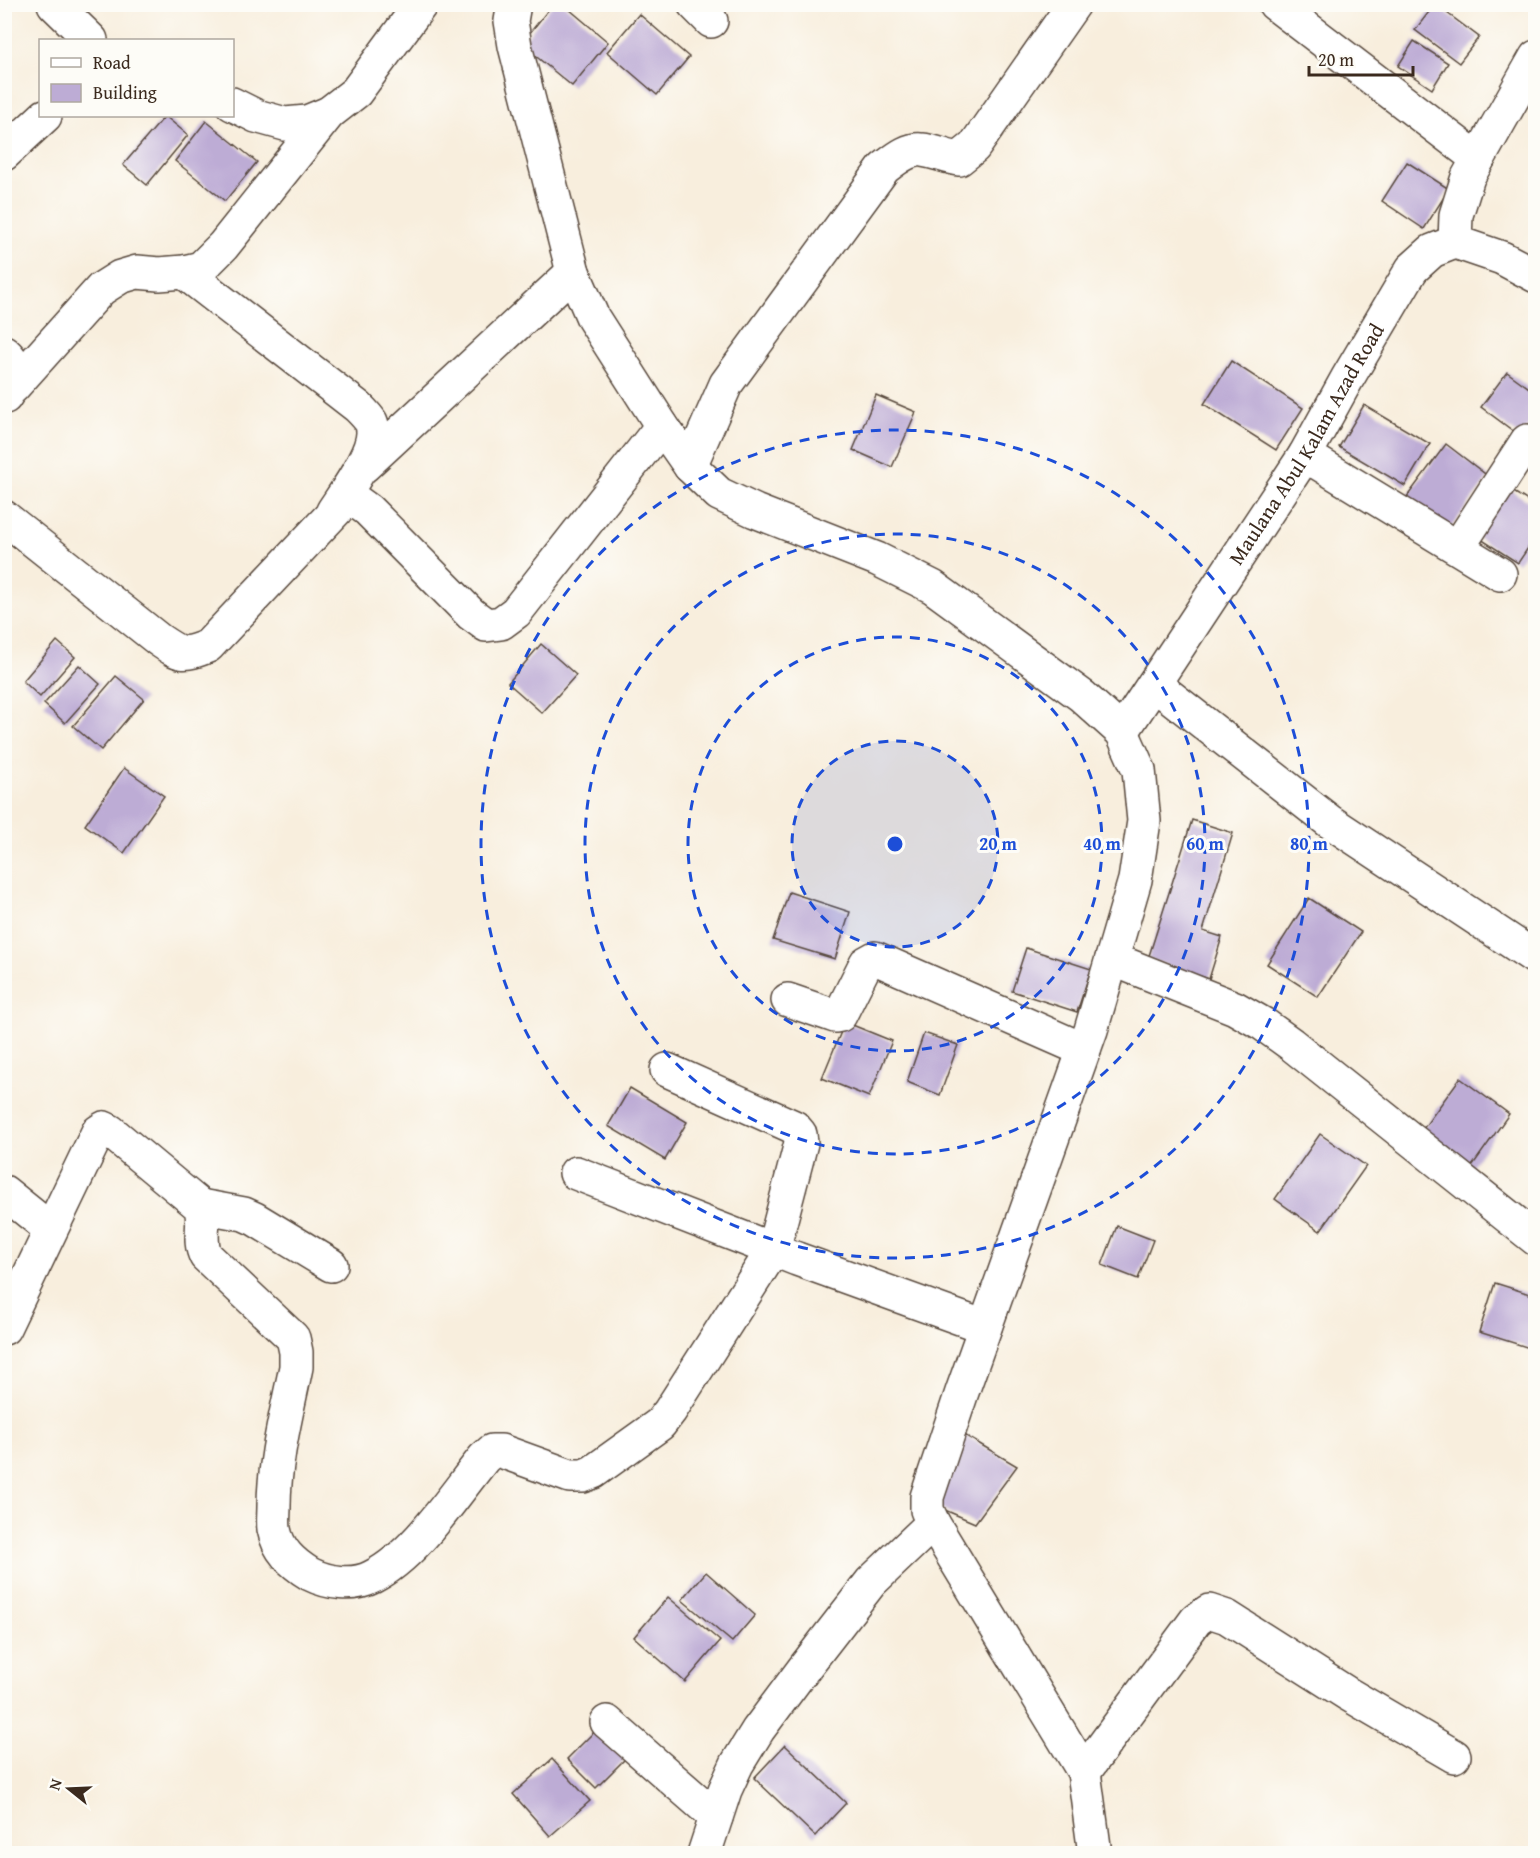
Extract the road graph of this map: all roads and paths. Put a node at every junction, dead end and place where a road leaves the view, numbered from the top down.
1 (54, 4) edge
2 (421, 4) edge
3 (514, 4) edge
4 (1074, 4) edge
5 (1275, 4) edge
6 (90, 39) edge
7 (1536, 57) edge
8 (234, 105) edge
9 (329, 114) junction
10 (44, 117) edge
11 (4, 154) edge
12 (1478, 159) junction
13 (1455, 242) junction
14 (184, 272) junction
15 (573, 272) junction
16 (1536, 276) edge
17 (4, 352) edge
18 (9, 392) edge
19 (662, 426) junction
20 (1527, 441) dead end
21 (1305, 455) junction
22 (690, 466) junction
23 (357, 472) junction
24 (333, 512) junction
25 (4, 517) edge
26 (1458, 547) junction
27 (1500, 574) dead end
28 (1154, 684) junction
29 (1122, 732) junction
30 (1536, 958) edge
31 (1112, 959) junction
32 (788, 1000) dead end
33 (1084, 1050) junction
34 (667, 1070) dead end
35 (576, 1173) dead end
36 (4, 1192) edge
37 (201, 1206) junction
38 (50, 1229) junction
39 (1536, 1239) edge
40 (785, 1254) junction
41 (331, 1265) dead end
42 (985, 1327) junction
43 (4, 1328) edge
44 (933, 1523) junction
45 (607, 1722) dead end
46 (1454, 1756) dead end
47 (1084, 1772) junction
48 (716, 1817) junction
49 (704, 1854) edge
50 (1095, 1854) edge

1 - 6 street
2 - 9 street
3 - 15 street
4 - 22 street
5 - 12 street
7 - 12 street
8 - 9 street
9 - 14 street
10 - 11 street
12 - 13 street
13 - 16 street
13 - 21 street, Maulana Abul Kalam Azad Road
14 - 18 street
14 - 23 street
15 - 19 street
15 - 23 street
17 - 18 street
19 - 22 street
19 - 24 street
20 - 26 street
21 - 26 street
21 - 28 street, Maulana Abul Kalam Azad Road
22 - 29 street
23 - 24 street
24 - 25 street
26 - 27 street
28 - 29 street, Maulana Abul Kalam Azad Road
28 - 30 street
29 - 31 street
31 - 33 street
31 - 39 street
32 - 33 street
33 - 42 street
34 - 40 street
35 - 40 street
36 - 38 street
37 - 38 street
37 - 40 street
37 - 41 street
38 - 43 street
40 - 42 street
42 - 44 street
44 - 47 street
44 - 48 street
45 - 48 street
46 - 47 street
47 - 50 street
48 - 49 street

